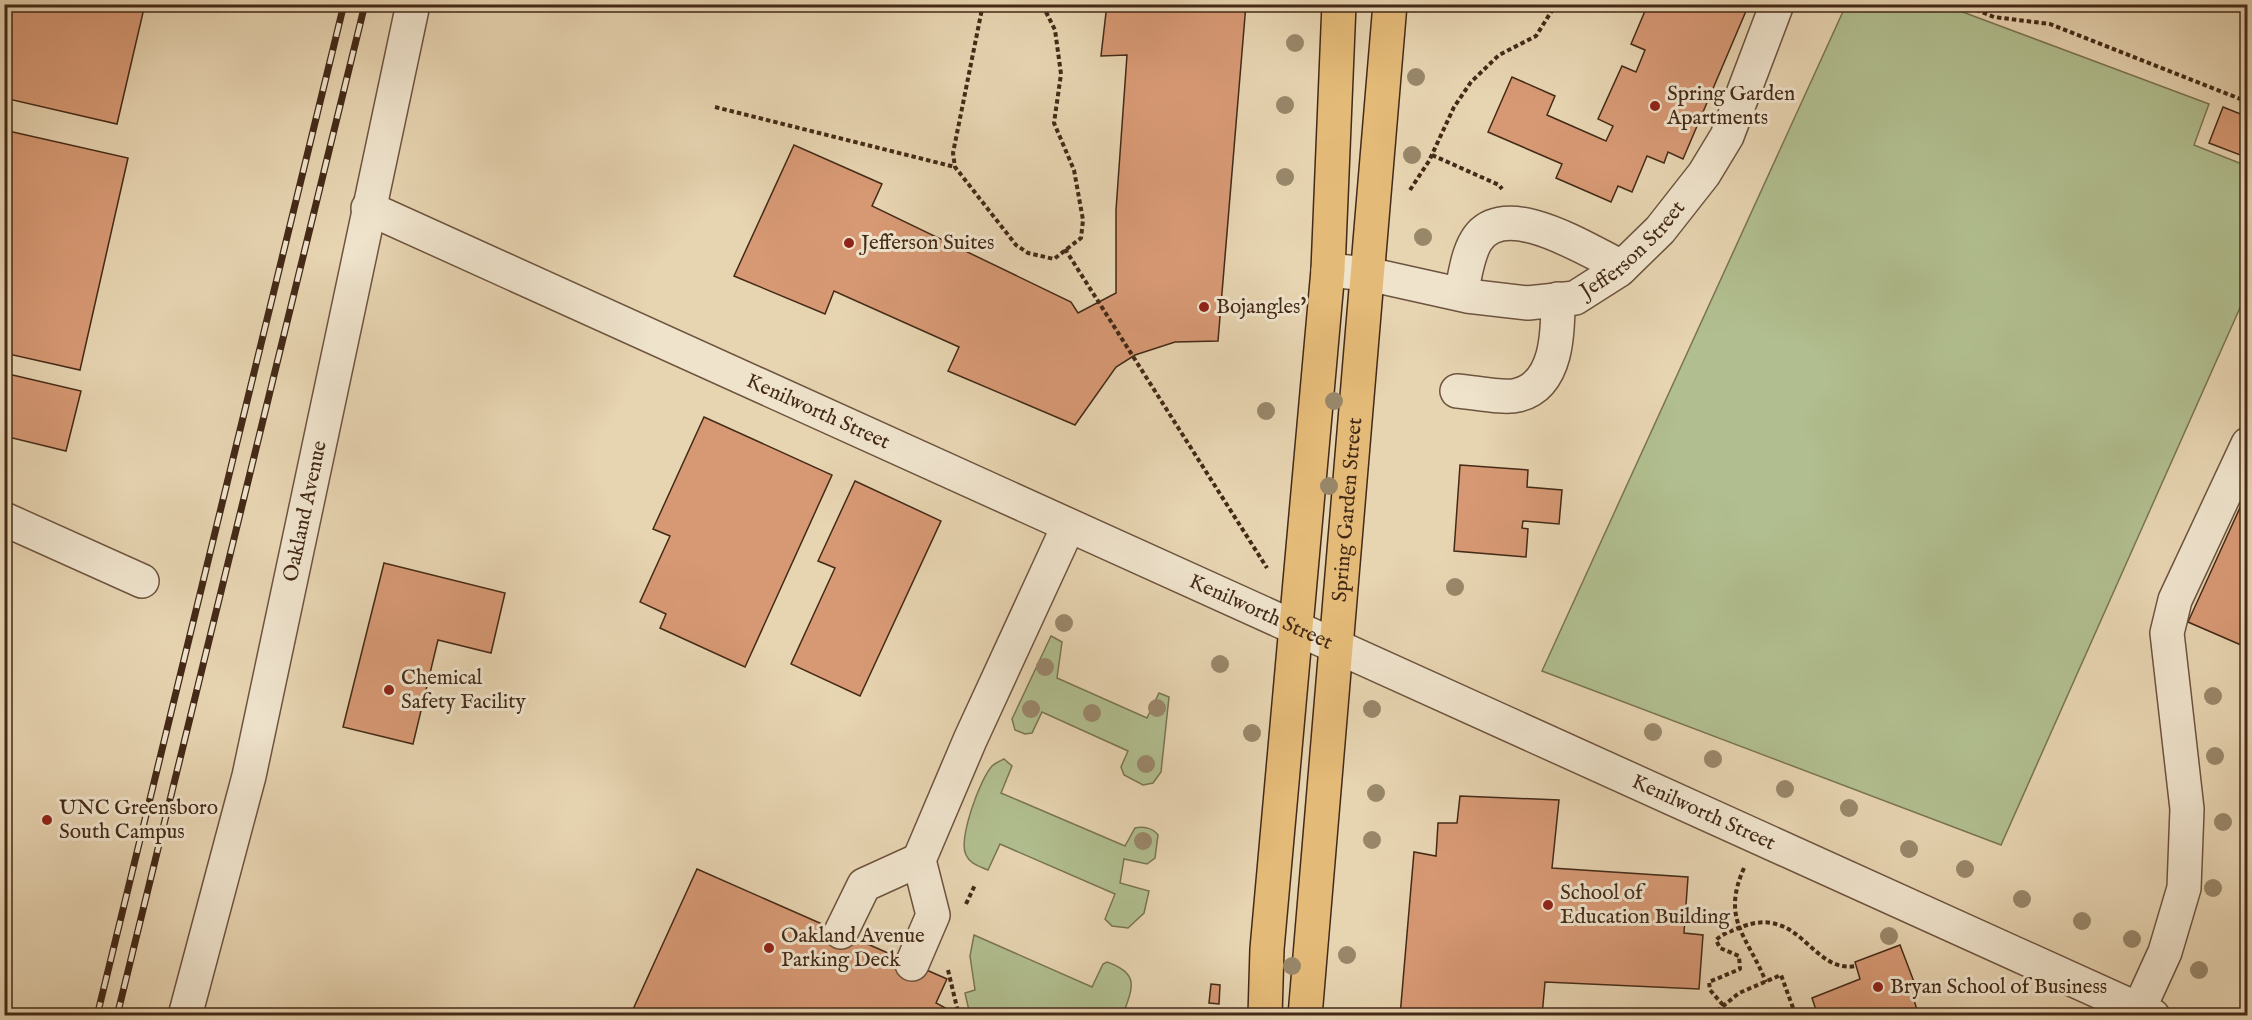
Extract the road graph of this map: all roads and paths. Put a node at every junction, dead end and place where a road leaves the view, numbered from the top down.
1 (413, 4) edge
2 (983, 4) edge
3 (1042, 4) edge
4 (1339, 4) edge
5 (1390, 4) edge
6 (1556, 4) edge
7 (1777, 4) edge
8 (1962, 4) edge
9 (2247, 102) edge
10 (715, 107) dead end
11 (1432, 155) junction
12 (955, 167) junction
13 (1372, 207) junction
14 (368, 208) junction
15 (1527, 223) junction
16 (1065, 249) junction
17 (1622, 267) junction
18 (1328, 270) junction
19 (1368, 274) junction
20 (1461, 294) junction
21 (1558, 300) junction
22 (1457, 391) dead end
23 (2247, 444) edge
24 (4, 519) edge
25 (1068, 527) junction
26 (1272, 578) dead end
27 (142, 581) dead end
28 (1295, 630) junction
29 (1334, 646) junction
30 (1757, 837) junction
31 (919, 860) junction
32 (1740, 928) junction
33 (841, 932) dead end
34 (912, 964) dead end
35 (1856, 966) dead end
36 (1766, 982) junction
37 (2247, 986) edge
38 (1723, 1005) junction
39 (2146, 1012) edge
40 (185, 1016) edge
41 (1264, 1016) edge
42 (1305, 1016) edge
43 (1710, 1016) edge
44 (1796, 1016) edge
45 (2240, 1016) edge

1 - 14 street, Oakland Avenue
2 - 12 path
3 - 16 path
4 - 18 main road, Spring Garden Street
5 - 13 main road, Spring Garden Street
6 - 11 path
7 - 17 street, Jefferson Street
8 - 9 path
10 - 12 path
11 - 13 path
11 - 15 path
12 - 16 path
13 - 19 main road, Spring Garden Street
14 - 25 street, Kenilworth Street
14 - 40 street, Oakland Avenue
15 - 17 street
15 - 20 street
16 - 26 path
17 - 21 street, Jefferson Street
18 - 19 street, Jefferson Street
18 - 28 main road, Spring Garden Street
19 - 20 street, Jefferson Street
19 - 29 main road, Spring Garden Street
20 - 21 street, Jefferson Street
21 - 22 street
23 - 39 street
24 - 27 street
25 - 28 street, Kenilworth Street
25 - 31 street
28 - 29 street, Kenilworth Street
28 - 41 main road, Spring Garden Street
29 - 30 street, Kenilworth Street
29 - 42 main road, Spring Garden Street
30 - 32 path
30 - 39 street, Kenilworth Street
31 - 33 street
31 - 34 street
32 - 35 path
32 - 36 path
32 - 38 path
36 - 38 path
36 - 44 path
37 - 45 path
38 - 43 path

